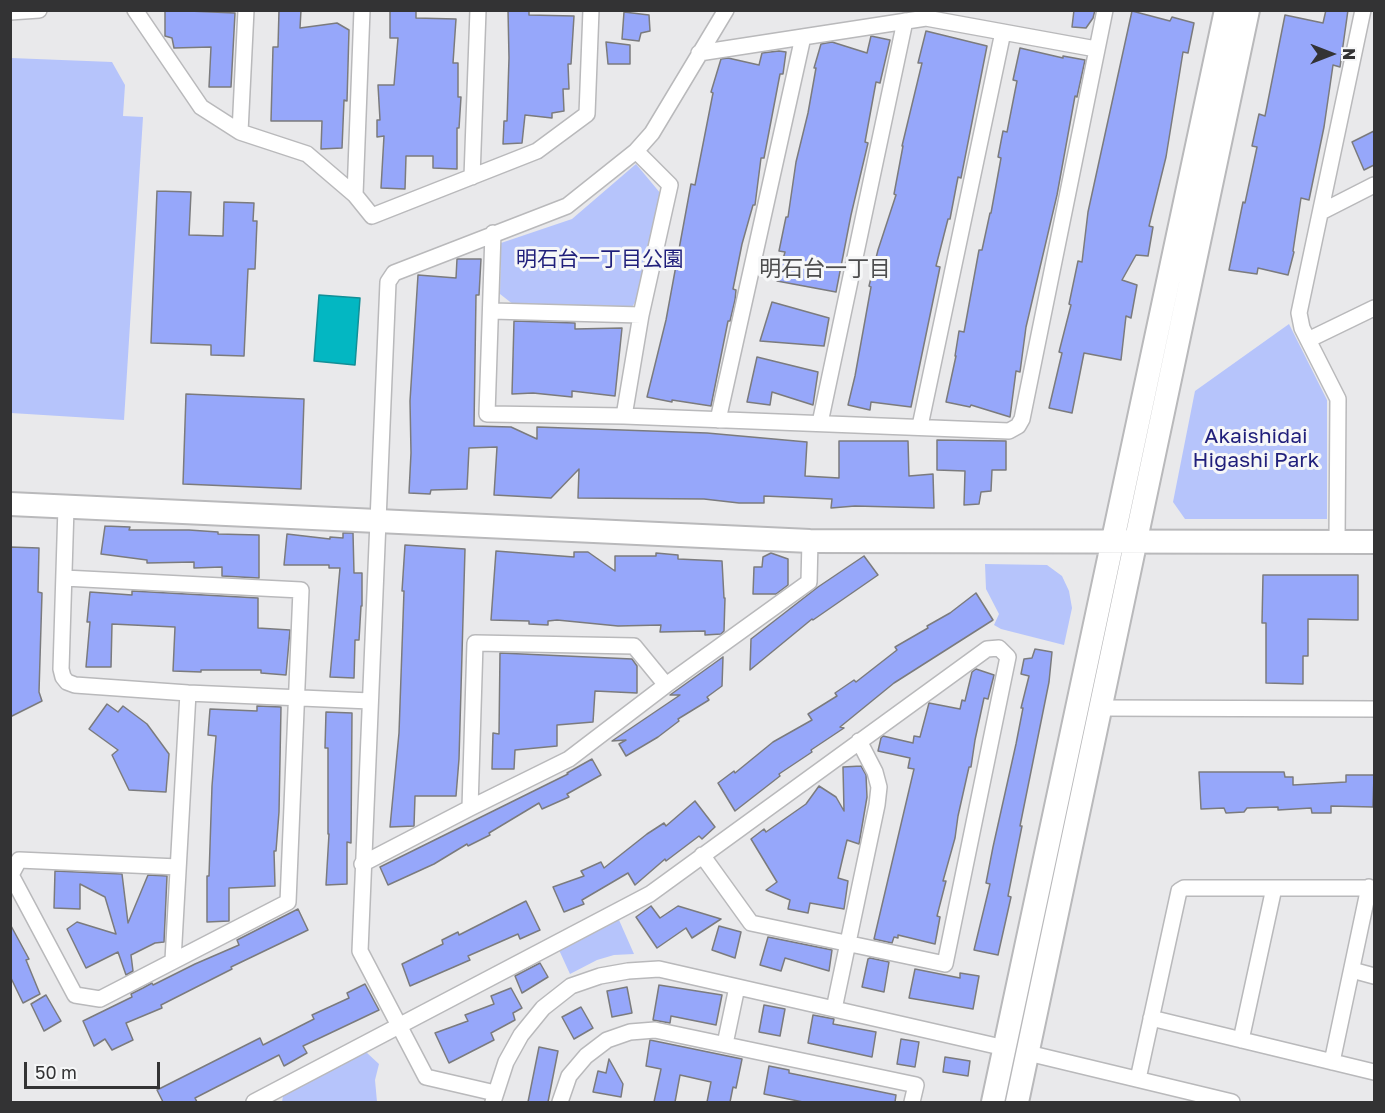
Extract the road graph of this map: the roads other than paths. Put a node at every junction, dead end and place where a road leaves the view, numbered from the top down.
1 (39, 10) edge
2 (135, 10) edge
3 (246, 10) edge
4 (362, 10) edge
5 (478, 10) edge
6 (591, 10) edge
7 (726, 10) edge
8 (1105, 10) edge
9 (1226, 10) edge
10 (1248, 10) edge
11 (1363, 10) edge
12 (13, 11) edge
13 (906, 21) junction
14 (1003, 32) junction
15 (803, 37) junction
16 (1096, 49) junction
17 (699, 53) junction
18 (240, 132) junction
19 (636, 151) junction
20 (472, 177) junction
21 (1374, 185) edge
22 (356, 195) junction
23 (1321, 212) junction
24 (493, 233) junction
25 (1374, 308) edge
26 (492, 311) junction
27 (641, 315) junction
28 (1308, 340) junction
29 (624, 416) junction
30 (718, 420) junction
31 (820, 423) junction
32 (920, 426) junction
33 (10, 504) edge
34 (66, 507) junction
35 (379, 521) junction
36 (810, 541) junction
37 (1112, 541) junction
38 (1337, 541) junction
39 (1135, 542) junction
40 (1374, 542) edge
41 (64, 578) junction
42 (666, 685) junction
43 (188, 693) junction
44 (297, 698) junction
45 (370, 701) junction
46 (1100, 708) junction
47 (1374, 709) edge
48 (859, 741) junction
49 (470, 808) junction
50 (702, 855) junction
51 (362, 864) junction
52 (178, 867) junction
53 (1274, 888) junction
54 (1372, 888) edge
55 (848, 943) junction
56 (173, 960) junction
57 (1352, 970) junction
58 (1374, 976) edge
59 (737, 987) junction
60 (834, 1009) junction
61 (1151, 1018) junction
62 (399, 1026) junction
63 (1241, 1040) junction
64 (725, 1044) junction
65 (1005, 1048) junction
66 (1028, 1053) junction
67 (1332, 1062) junction
68 (1374, 1072) edge
69 (1137, 1079) junction
70 (494, 1097) edge
71 (260, 1101) edge
72 (563, 1102) edge
73 (912, 1102) edge
74 (993, 1102) edge
75 (1017, 1102) edge
76 (1232, 1102) edge

1 - 12 street
2 - 18 street
3 - 18 street
4 - 22 street
5 - 20 street
6 - 20 street
7 - 17 street
8 - 16 street
9 - 37 street
10 - 39 street
11 - 23 street
13 - 14 street
13 - 15 street
13 - 31 street
14 - 16 street
14 - 32 street
15 - 17 street
15 - 30 street
16 - 32 street
17 - 19 street
18 - 22 street
19 - 24 street
19 - 27 street
20 - 22 street
21 - 23 street
23 - 28 street
24 - 26 street
24 - 35 street
25 - 28 street
26 - 27 street
26 - 29 street
27 - 29 street
28 - 38 street
29 - 30 street
30 - 31 street
31 - 32 street
33 - 34 street
34 - 35 street
34 - 41 street
35 - 36 street
35 - 45 street
36 - 37 street
36 - 42 street
37 - 39 street
37 - 65 street
38 - 39 street
38 - 40 street
39 - 46 street
41 - 43 street
41 - 44 street
42 - 49 street
42 - 49 street
43 - 44 street
43 - 52 street
44 - 45 street
44 - 56 street
45 - 51 street
46 - 47 street
46 - 66 street
48 - 50 street
48 - 55 street
48 - 55 street
49 - 51 street
50 - 55 street
50 - 62 street
51 - 62 street
52 - 56 street
52 - 56 street
53 - 54 street
53 - 61 street
53 - 63 street
54 - 57 street
55 - 60 street
57 - 58 street
57 - 67 street
59 - 60 street
59 - 64 street
59 - 70 street
60 - 65 street
61 - 63 street
61 - 69 street
62 - 70 street
62 - 71 street
63 - 67 street
64 - 72 street
64 - 73 street
65 - 74 street
66 - 69 street
66 - 75 street
67 - 68 street
69 - 76 street

